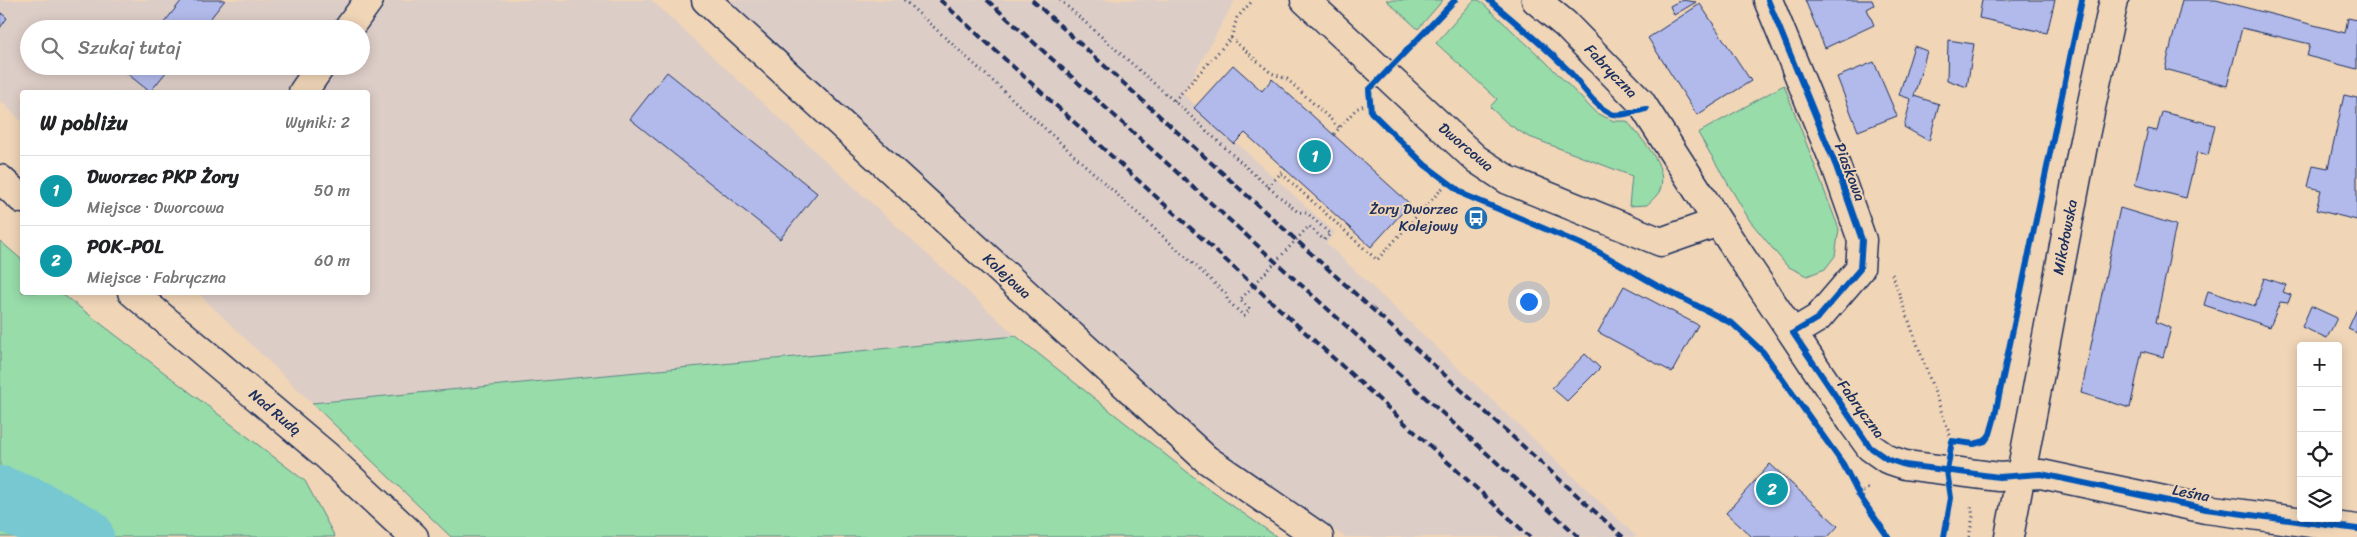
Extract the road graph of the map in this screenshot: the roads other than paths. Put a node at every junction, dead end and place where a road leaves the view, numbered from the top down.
1 (369, 0) edge
2 (706, 0) edge
3 (1305, 0) edge
4 (1536, 0) edge
5 (1768, 0) edge
6 (2114, 0) edge
7 (355, 20) edge
8 (315, 75) edge
9 (304, 90) edge
10 (0, 179) edge
11 (20, 197) edge
12 (1718, 222) junction
13 (136, 295) edge
14 (1793, 333) junction
15 (2021, 475) junction
16 (2357, 529) edge
17 (414, 537) edge
18 (1319, 537) edge
19 (2009, 537) edge

1 - 7 street
2 - 18 street, Kolejowa
3 - 12 street, Dworcowa
4 - 12 street, Fabryczna
5 - 14 street, Piaskowa
6 - 15 street, Mikołowska
8 - 9 street
10 - 11 street
12 - 14 street, Fabryczna
13 - 17 street, Nad Rudą
14 - 15 street, Fabryczna
15 - 16 street, Leśna
15 - 19 street

